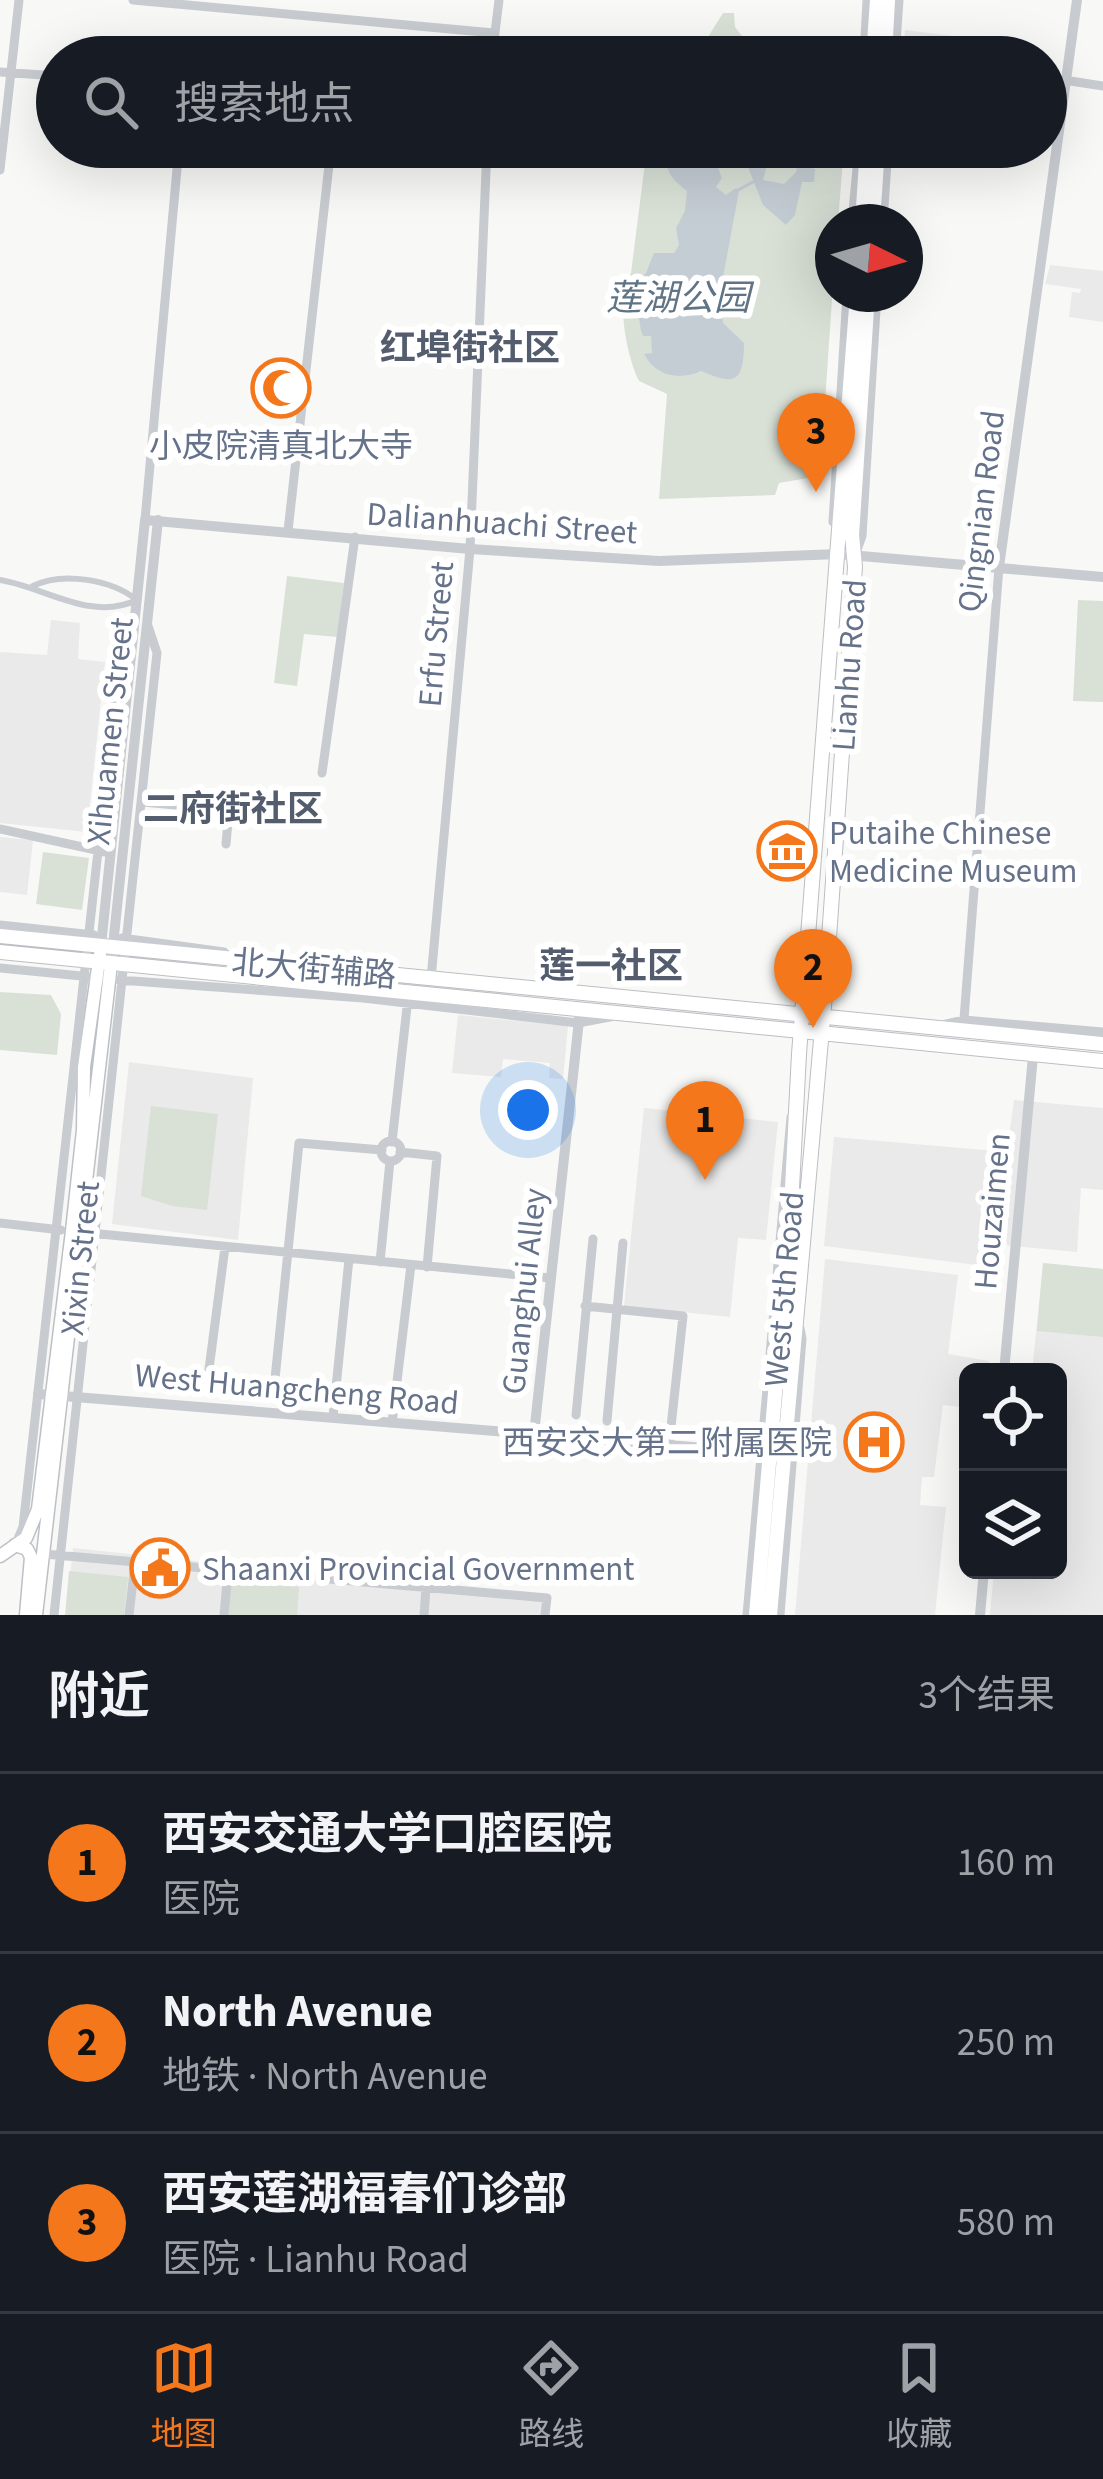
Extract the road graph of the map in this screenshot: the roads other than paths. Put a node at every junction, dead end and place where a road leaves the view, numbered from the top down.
1 (19, 0) edge
2 (133, 0) edge
3 (499, 0) edge
4 (854, 0) edge
5 (1077, 0) edge
6 (883, 2) edge
7 (494, 33) junction
8 (494, 36) edge
9 (874, 36) edge
10 (884, 36) edge
11 (890, 36) edge
12 (1067, 62) edge
13 (5, 72) edge
14 (36, 74) edge
15 (1067, 80) edge
16 (1103, 86) edge
17 (177, 168) edge
18 (330, 168) edge
19 (487, 168) edge
20 (860, 168) edge
21 (863, 168) edge
22 (877, 168) edge
23 (887, 168) edge
24 (1052, 168) edge
25 (0, 170) edge
26 (854, 204) edge
27 (862, 204) edge
28 (874, 204) edge
29 (884, 204) edge
30 (846, 312) edge
31 (856, 312) edge
32 (867, 312) edge
33 (877, 312) edge
34 (152, 520) junction
35 (288, 531) junction
36 (355, 537) junction
37 (470, 549) junction
38 (838, 554) junction
39 (856, 556) junction
40 (999, 567) junction
41 (1103, 577) edge
42 (0, 580) edge
43 (33, 586) junction
44 (137, 600) junction
45 (141, 623) junction
46 (322, 773) dead end
47 (142, 802) junction
48 (0, 829) edge
49 (226, 844) dead end
50 (106, 852) junction
51 (0, 925) edge
52 (0, 936) edge
53 (0, 952) edge
54 (106, 956) junction
55 (0, 968) edge
56 (431, 978) junction
57 (408, 998) junction
58 (802, 1016) junction
59 (579, 1017) junction
60 (823, 1018) junction
61 (963, 1026) junction
62 (1103, 1032) edge
63 (800, 1034) junction
64 (821, 1036) junction
65 (1103, 1044) edge
66 (1033, 1056) junction
67 (1103, 1061) edge
68 (392, 1142) junction
69 (382, 1150) junction
70 (400, 1152) junction
71 (390, 1161) junction
72 (0, 1223) edge
73 (56, 1229) junction
74 (83, 1232) junction
75 (593, 1239) dead end
76 (623, 1244) dead end
77 (225, 1246) junction
78 (288, 1253) junction
79 (350, 1259) junction
80 (380, 1262) junction
81 (411, 1265) junction
82 (427, 1267) junction
83 (550, 1278) junction
84 (585, 1306) junction
85 (617, 1308) junction
86 (796, 1313) junction
87 (1005, 1363) edge
88 (208, 1369) dead end
89 (275, 1379) dead end
90 (38, 1394) junction
91 (65, 1396) junction
92 (576, 1415) dead end
93 (333, 1418) junction
94 (607, 1421) dead end
95 (392, 1423) junction
96 (534, 1434) junction
97 (669, 1445) junction
98 (764, 1453) junction
99 (15, 1545) junction
100 (0, 1556) edge
101 (60, 1556) junction
102 (38, 1562) junction
103 (135, 1564) junction
104 (228, 1572) junction
105 (983, 1579) edge
106 (426, 1588) junction
107 (26, 1615) edge
108 (36, 1615) edge
109 (53, 1615) edge
110 (129, 1615) edge
111 (224, 1615) edge
112 (424, 1615) edge
113 (545, 1615) edge
114 (747, 1615) edge
115 (756, 1615) edge
116 (770, 1615) edge
117 (780, 1615) edge
118 (980, 1615) edge

1 - 13 street
2 - 7 street
3 - 7 street
4 - 6 street
5 - 12 street, Qingnian Road
6 - 9 main road
6 - 10 main road
6 - 11 street
7 - 8 street
13 - 14 street
13 - 25 street
15 - 16 street
17 - 34 street
18 - 35 street
19 - 37 street, Erfu Street
20 - 26 street
21 - 27 main road
22 - 28 main road
23 - 29 street
24 - 40 street, Qingnian Road
30 - 38 street
31 - 38 main road, Lianhu Road
32 - 39 main road, Lianhu Road
33 - 39 street
34 - 35 street, Dalianhuachi Street
34 - 44 street, Xihuamen Street
34 - 45 street, Xihuamen Street
35 - 36 street, Dalianhuachi Street
36 - 37 street, Dalianhuachi Street
36 - 46 street
37 - 38 street, Dalianhuachi Street
37 - 56 street, Erfu Street
38 - 39 street, Dalianhuachi Street
38 - 58 main road, Lianhu Road
39 - 40 street, Dalianhuachi Street
39 - 60 main road, Lianhu Road
40 - 41 street, Dalianhuachi Street
40 - 61 street, Qingnian Road
42 - 43 street
43 - 44 street
43 - 44 street
44 - 45 street, Xihuamen Street
45 - 47 street
45 - 50 street, Xihuamen Street
45 - 54 street, Xihuamen Street
47 - 49 street
47 - 54 street
48 - 50 street
50 - 54 street, Xihuamen Street
51 - 54 street
52 - 54 main road
53 - 54 main road
54 - 55 street
54 - 56 main road
54 - 57 main road
54 - 73 street
54 - 74 main road, Xixin Street
56 - 58 main road
57 - 59 main road
57 - 68 street
58 - 60 main road
58 - 63 main road, Lianhu Road
59 - 63 main road
59 - 83 street, Guanghui Alley
60 - 61 main road
60 - 64 main road, Lianhu Road
61 - 62 street
61 - 65 main road
63 - 64 main road
63 - 98 main road, West 5th Road
64 - 66 main road
64 - 86 main road, West 5th Road
66 - 67 main road
66 - 87 street, Houzaimen
68 - 69 street
68 - 70 street
69 - 71 street
69 - 78 street
70 - 71 street
70 - 82 street
71 - 80 street
72 - 73 street
73 - 74 street
73 - 90 street
74 - 77 street
74 - 91 main road, Xixin Street
75 - 84 street
76 - 85 street
77 - 78 street
77 - 88 street
78 - 79 street
78 - 89 street
79 - 80 street
79 - 93 street
80 - 81 street
81 - 82 street
81 - 95 street
82 - 83 street
83 - 96 street, Guanghui Alley
84 - 85 street
84 - 92 street
85 - 94 street
85 - 97 street
86 - 116 main road, West 5th Road
86 - 117 street
90 - 91 street, West Huangcheng Road
90 - 99 street
91 - 93 street, West Huangcheng Road
91 - 99 main road, Xixin Street
91 - 101 street
91 - 102 main road, Xixin Street
93 - 95 street, West Huangcheng Road
95 - 96 street, West Huangcheng Road
96 - 97 street, West Huangcheng Road
97 - 98 street, West Huangcheng Road
98 - 114 street
98 - 115 main road, West 5th Road
99 - 100 main road
99 - 102 main road
101 - 102 street
101 - 103 street
101 - 109 street
102 - 107 main road
102 - 108 main road
103 - 104 street
103 - 110 street
104 - 106 street
104 - 111 street
105 - 118 street
106 - 112 street
106 - 113 street

